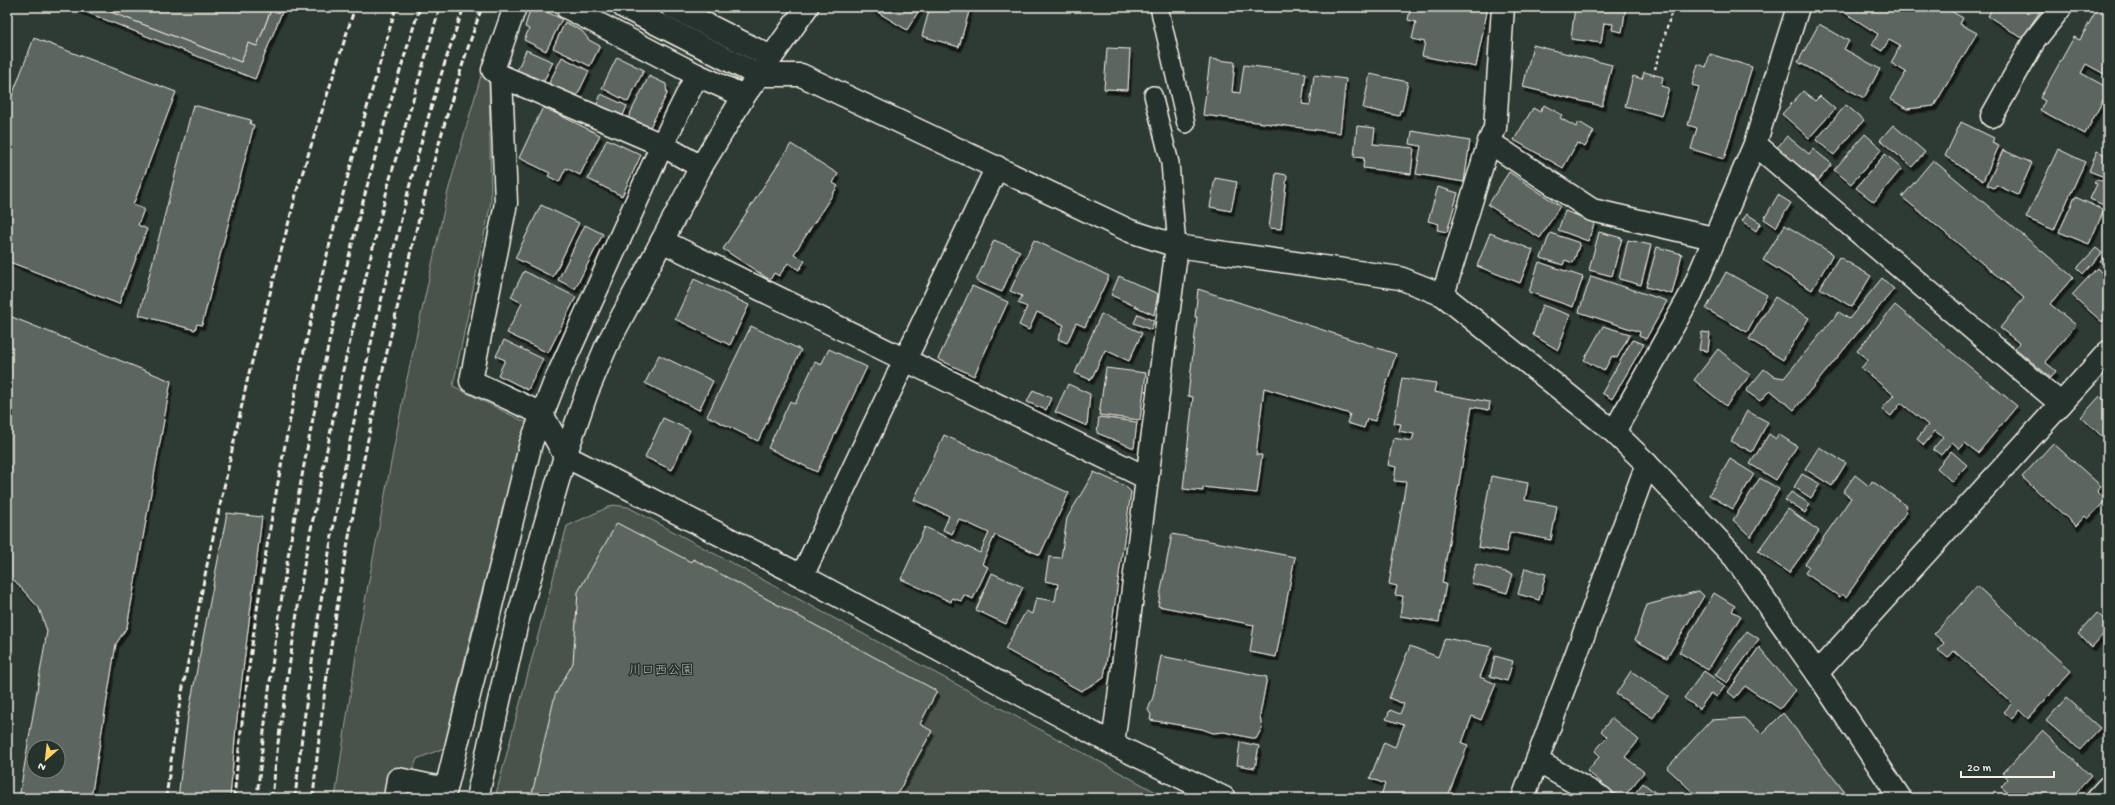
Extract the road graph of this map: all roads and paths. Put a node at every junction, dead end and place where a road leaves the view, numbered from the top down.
1 (515, 7) edge
2 (566, 7) edge
3 (624, 7) edge
4 (672, 7) edge
5 (806, 7) edge
6 (1159, 7) edge
7 (1503, 7) edge
8 (1673, 7) edge
9 (1798, 7) edge
10 (2061, 7) edge
11 (772, 57) junction
12 (1655, 69) dead end
13 (697, 75) junction
14 (758, 75) junction
15 (501, 76) junction
16 (1153, 95) dead end
17 (744, 96) junction
18 (1992, 116) dead end
19 (1186, 124) dead end
20 (1489, 142) junction
21 (1755, 144) junction
22 (662, 145) junction
23 (701, 167) junction
24 (997, 168) junction
25 (1714, 238) junction
26 (662, 240) junction
27 (1177, 246) junction
28 (1444, 295) junction
29 (2108, 352) edge
30 (905, 360) junction
31 (2061, 404) junction
32 (542, 414) junction
33 (1614, 432) junction
34 (565, 456) junction
35 (1647, 464) junction
36 (1147, 478) junction
37 (802, 576) junction
38 (1817, 673) junction
39 (1113, 744) junction
40 (1537, 761) junction
41 (2108, 787) edge
42 (395, 798) edge
43 (477, 798) edge
44 (1224, 798) edge
45 (1523, 798) edge
46 (1602, 798) edge
47 (1900, 798) edge
48 (2098, 798) edge

1 - 15 street
2 - 13 street
3 - 14 street
4 - 11 street
5 - 11 street
6 - 19 lane
7 - 20 street
8 - 12 path
9 - 21 street
10 - 18 street
11 - 14 street
13 - 17 street
13 - 22 street
14 - 17 street
14 - 24 street
15 - 22 street
15 - 32 street
16 - 27 lane
17 - 23 street
20 - 25 street
20 - 28 street
21 - 25 street
21 - 31 street
22 - 23 street
22 - 32 street
23 - 26 street
24 - 27 street
24 - 30 street
25 - 33 street
26 - 30 street
26 - 34 street
27 - 28 street
27 - 36 street
28 - 33 street
29 - 31 street
30 - 36 street
30 - 37 street
31 - 38 street
32 - 34 street
32 - 42 street
33 - 35 street
34 - 37 street
34 - 43 street
35 - 38 street
35 - 40 street
36 - 39 street
37 - 39 street
38 - 47 street
39 - 44 street
40 - 45 street
40 - 46 street
41 - 48 street

